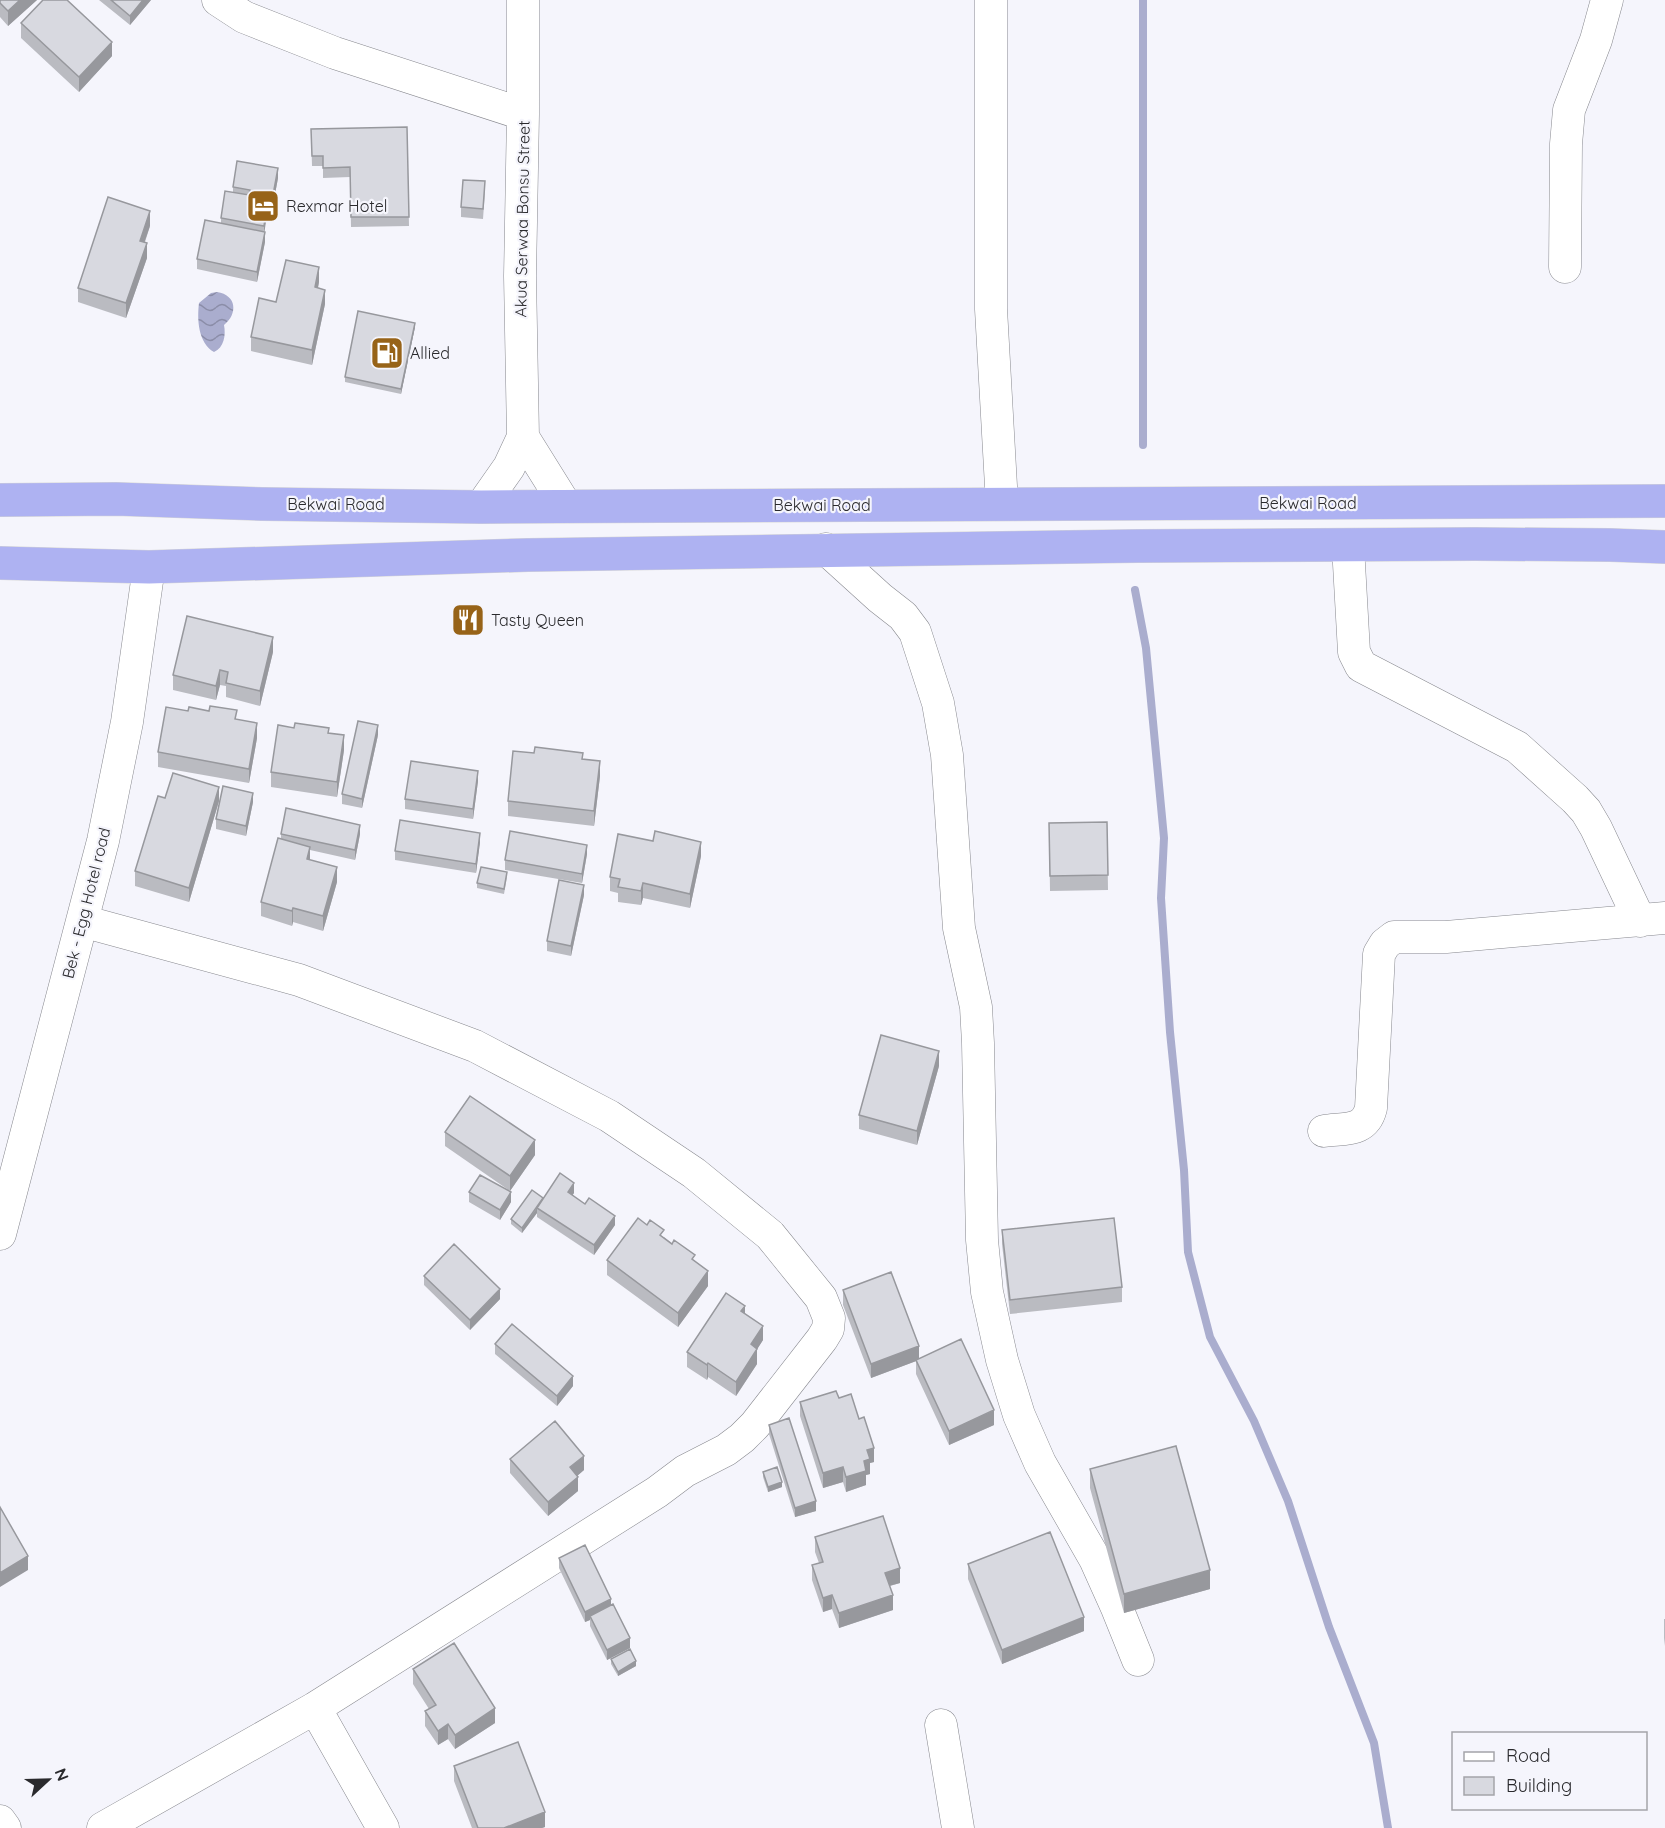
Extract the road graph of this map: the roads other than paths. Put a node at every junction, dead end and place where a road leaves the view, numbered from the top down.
1 (218, 0) edge
2 (523, 0) edge
3 (991, 0) edge
4 (1606, 0) edge
5 (523, 114) junction
6 (1565, 267) dead end
7 (523, 437) junction
8 (1658, 499) edge
9 (0, 500) edge
10 (1002, 504) junction
11 (566, 506) junction
12 (482, 507) junction
13 (1348, 546) junction
14 (1665, 547) edge
15 (826, 549) junction
16 (0, 562) edge
17 (149, 567) junction
18 (1652, 919) edge
19 (82, 921) junction
20 (1324, 1131) dead end
21 (0, 1234) edge
22 (1138, 1660) dead end
23 (315, 1708) junction
24 (941, 1725) dead end
25 (0, 1821) edge
26 (5, 1828) edge
27 (103, 1828) edge
28 (384, 1828) edge
29 (957, 1828) edge

1 - 5 street
2 - 5 street, Akua Serwaa Bonsu Street
3 - 10 street
4 - 6 street
5 - 7 street, Akua Serwaa Bonsu Street
7 - 11 street
7 - 12 street
8 - 10 highway, Bekwai Road
9 - 12 highway, Bekwai Road
10 - 11 highway, Bekwai Road
11 - 12 highway, Bekwai Road
13 - 14 highway
13 - 15 highway
13 - 18 street
15 - 17 highway
15 - 22 street
16 - 17 highway
17 - 19 street, Bek - Egg Hotel road
18 - 20 street
19 - 21 street, Bek - Egg Hotel road
19 - 23 street
23 - 27 street
23 - 28 street
24 - 29 street
25 - 26 street

